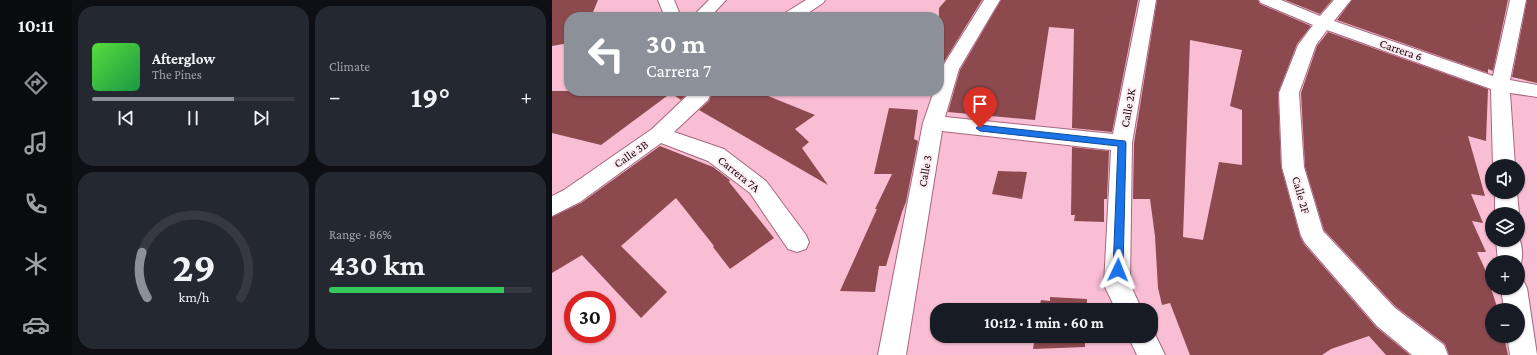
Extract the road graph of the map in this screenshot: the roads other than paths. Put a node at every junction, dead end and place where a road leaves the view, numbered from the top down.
1 (666, 0) edge
2 (718, 0) edge
3 (817, 0) edge
4 (992, 0) edge
5 (1148, 0) edge
6 (1267, 0) edge
7 (1343, 0) edge
8 (1518, 0) edge
9 (671, 12) edge
10 (705, 12) edge
11 (798, 12) edge
12 (1323, 23) junction
13 (1500, 85) junction
14 (944, 88) edge
15 (1537, 91) edge
16 (699, 96) edge
17 (942, 96) edge
18 (933, 123) junction
19 (659, 134) junction
20 (1122, 143) junction
21 (1504, 159) edge
22 (552, 207) edge
23 (797, 242) dead end
24 (1126, 303) edge
25 (1145, 343) edge
26 (1522, 343) edge
27 (892, 355) edge
28 (1151, 355) edge
29 (1434, 355) edge
30 (1524, 355) edge

1 - 9 street
2 - 10 street
3 - 11 street
4 - 14 street, Calle 3
5 - 20 street, Calle 2K
6 - 12 street, Carrera 6
7 - 12 street, Calle 2F
8 - 13 street
12 - 13 street, Carrera 6
12 - 29 street, Calle 2F
13 - 15 street, Carrera 6
13 - 21 street
16 - 19 street, Calle 3B
17 - 18 street, Calle 3
18 - 20 street
18 - 27 street, Calle 3
19 - 22 street, Calle 3B
19 - 23 street, Carrera 7A
20 - 24 street, Calle 2K
25 - 28 street
26 - 30 street

